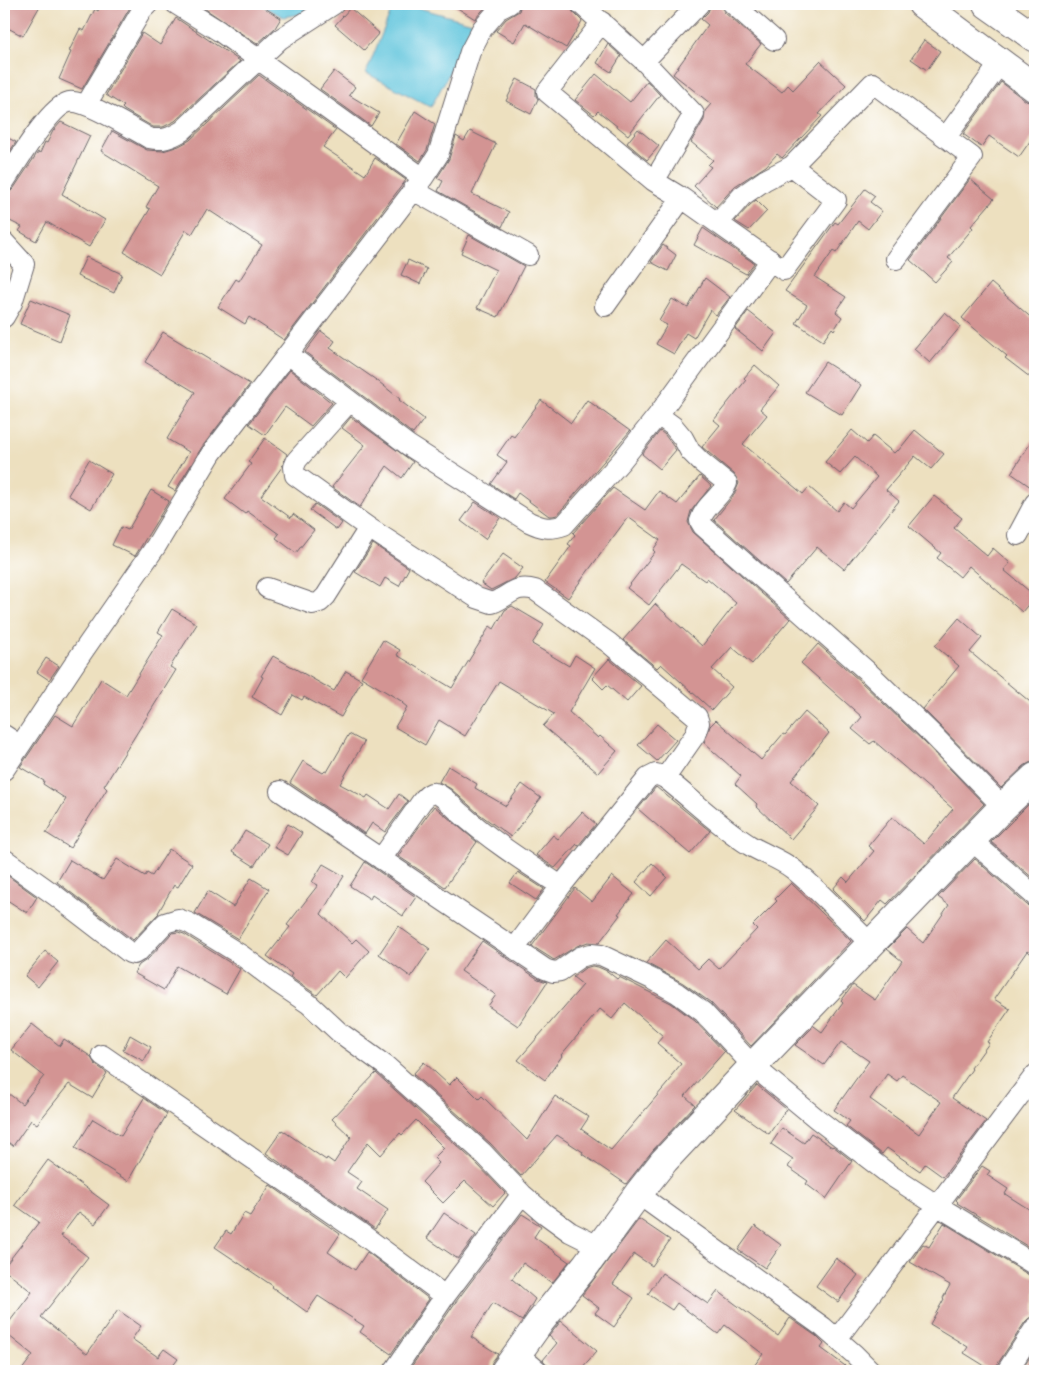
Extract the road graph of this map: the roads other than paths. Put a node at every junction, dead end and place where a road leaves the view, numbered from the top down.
1 (148, 4) edge
2 (176, 4) edge
3 (334, 4) edge
4 (509, 4) edge
5 (582, 4) edge
6 (699, 4) edge
7 (733, 4) edge
8 (922, 4) edge
9 (987, 4) edge
10 (602, 22) junction
11 (1035, 38) edge
12 (774, 40) dead end
13 (258, 58) junction
14 (644, 61) junction
15 (1001, 62) junction
16 (1035, 88) edge
17 (86, 104) junction
18 (946, 137) junction
19 (792, 166) junction
20 (654, 181) junction
21 (4, 182) edge
22 (418, 184) junction
23 (682, 198) junction
24 (718, 223) junction
25 (4, 242) edge
26 (528, 255) dead end
27 (896, 258) dead end
28 (771, 260) junction
29 (605, 306) dead end
30 (4, 317) edge
31 (288, 354) junction
32 (349, 402) junction
33 (658, 415) junction
34 (1035, 503) edge
35 (369, 528) junction
36 (1018, 534) dead end
37 (267, 588) dead end
38 (12, 740) edge
39 (4, 770) edge
40 (1035, 777) edge
41 (665, 778) junction
42 (280, 791) dead end
43 (1003, 806) junction
44 (971, 840) junction
45 (4, 859) edge
46 (381, 859) junction
47 (561, 886) junction
48 (1035, 896) edge
49 (870, 944) junction
50 (515, 948) junction
51 (102, 1055) dead end
52 (753, 1066) junction
53 (1035, 1075) edge
54 (522, 1194) junction
55 (638, 1194) junction
56 (938, 1206) junction
57 (600, 1247) junction
58 (1035, 1265) edge
59 (445, 1296) junction
60 (1035, 1328) edge
61 (837, 1339) junction
62 (520, 1366) edge
63 (394, 1371) edge
64 (871, 1371) edge
65 (1007, 1371) edge

1 - 17 street
2 - 13 street
3 - 13 street
4 - 22 street
5 - 10 street
6 - 14 street
7 - 12 street
8 - 15 street
9 - 11 street
10 - 14 street
10 - 20 street
13 - 17 street
13 - 22 street
14 - 20 street
15 - 16 street
15 - 18 street
17 - 21 street
18 - 19 street
18 - 27 street
19 - 24 street
19 - 28 street
20 - 23 street
22 - 26 street
22 - 31 street
23 - 24 street
23 - 29 street
24 - 28 street
25 - 30 street
28 - 33 street
31 - 32 street
31 - 38 street
32 - 33 street
32 - 35 street
33 - 43 street
34 - 36 street
35 - 37 street
35 - 41 street
38 - 39 street
40 - 43 street
41 - 47 street
41 - 49 street
42 - 46 street
43 - 44 street
44 - 48 street
44 - 49 street
45 - 54 street
46 - 47 street
46 - 50 street
47 - 50 street
49 - 52 street
50 - 52 street
51 - 59 street
52 - 55 street
52 - 56 street
53 - 56 street
54 - 57 street
54 - 59 street
55 - 57 street
55 - 61 street
56 - 58 street
56 - 61 street
57 - 62 street
59 - 63 street
60 - 65 street
61 - 64 street

